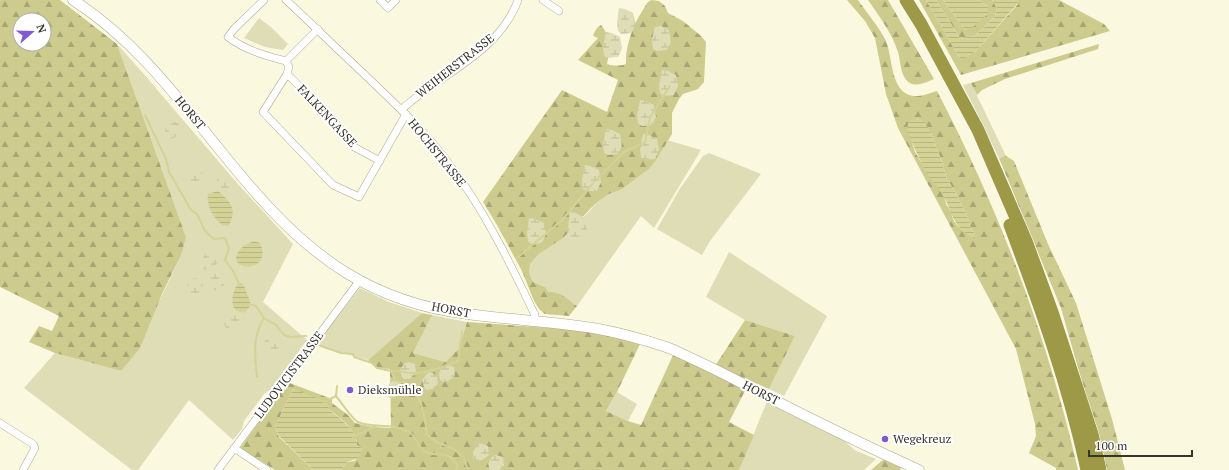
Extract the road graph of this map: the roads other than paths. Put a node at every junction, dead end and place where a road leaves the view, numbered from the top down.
1 (73, 0) edge
2 (264, 0) edge
3 (286, 0) edge
4 (380, 0) edge
5 (396, 0) edge
6 (518, 0) edge
7 (543, 0) edge
8 (898, 0) edge
9 (906, 0) edge
10 (559, 11) dead end
11 (318, 29) junction
12 (286, 61) junction
13 (287, 74) junction
14 (404, 112) junction
15 (380, 161) junction
16 (360, 280) junction
17 (532, 321) junction
18 (0, 424) edge
19 (234, 448) junction
20 (23, 470) edge
21 (218, 470) edge
22 (267, 470) edge
23 (919, 470) edge
24 (1087, 470) edge
25 (1100, 470) edge

1 - 16 street, HORST
2 - 12 street
3 - 11 street, HOCHSTRASSE
4 - 5 street
6 - 14 street, WEIHERSTRASSE
7 - 10 street
8 - 24 highway
9 - 25 highway
11 - 12 street
11 - 14 street, HOCHSTRASSE
12 - 13 street
13 - 15 street, FALKENGASSE
13 - 15 street, WEIHERSTRASSE
14 - 15 street, WEIHERSTRASSE
14 - 17 street, HOCHSTRASSE
16 - 17 street, HORST
16 - 19 street, LUDOVICISTRASSE
17 - 23 street, HORST
18 - 20 street
19 - 21 street, LUDOVICISTRASSE
19 - 22 street

